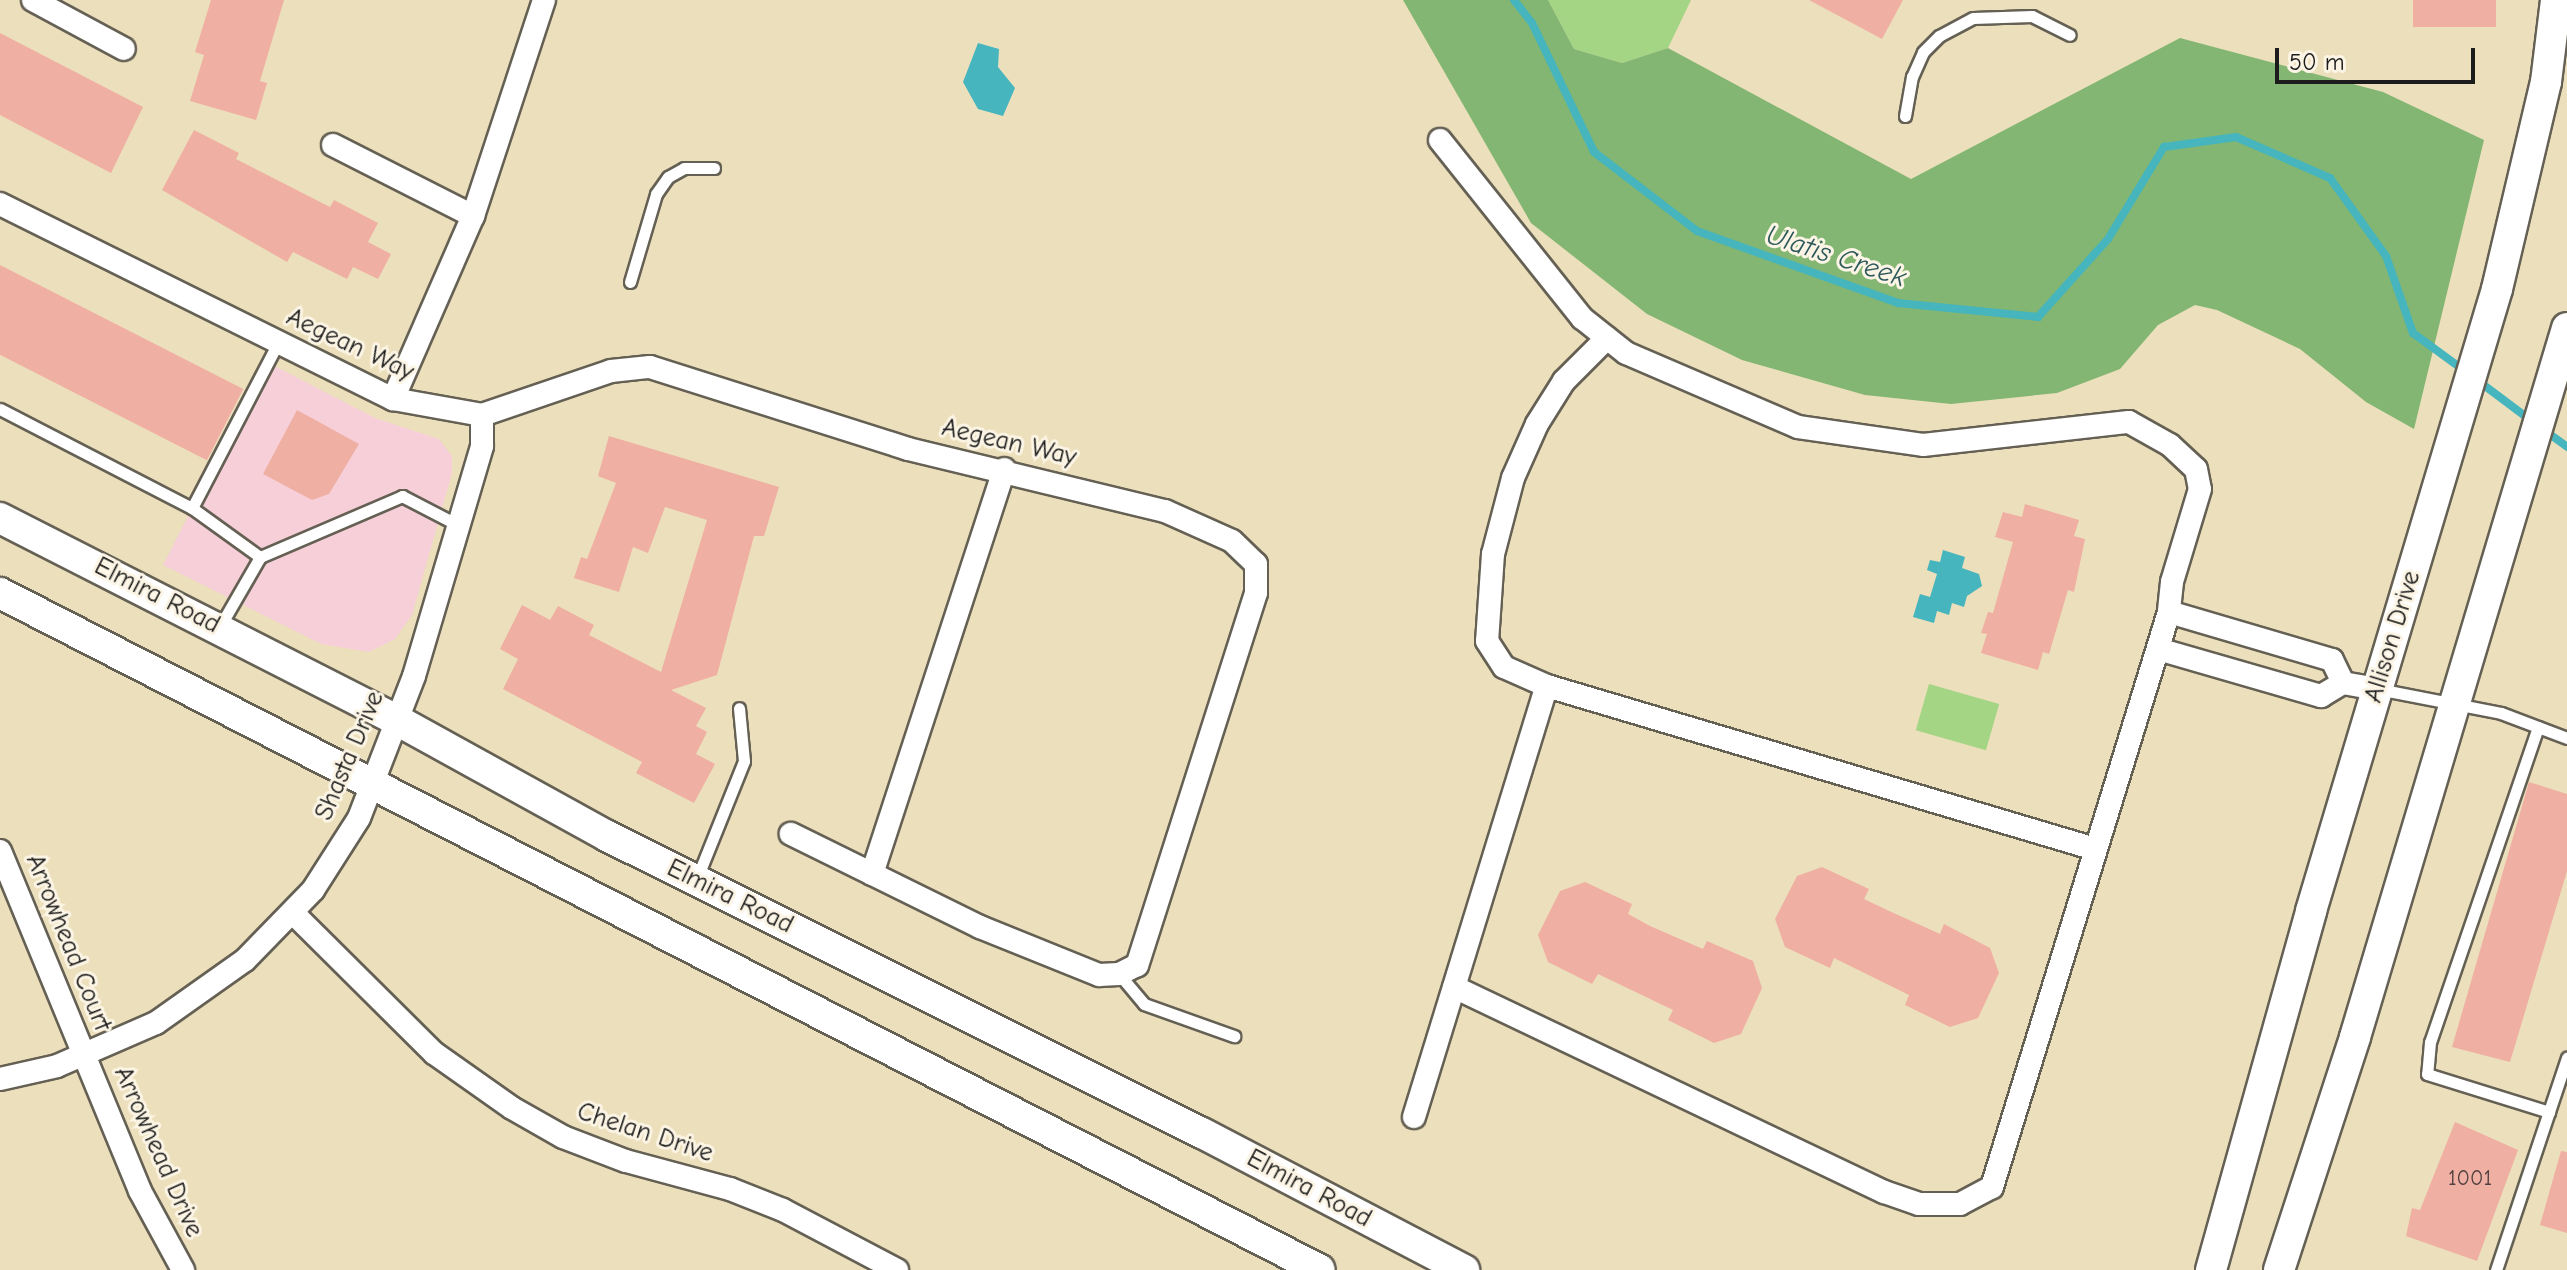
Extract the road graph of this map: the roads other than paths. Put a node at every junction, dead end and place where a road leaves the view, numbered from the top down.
1 (33, 0) edge
2 (544, 0) edge
3 (2556, 0) edge
4 (2070, 35) dead end
5 (124, 49) dead end
6 (1905, 116) dead end
7 (1440, 140) dead end
8 (333, 145) dead end
9 (714, 168) dead end
10 (0, 204) edge
11 (473, 216) junction
12 (630, 282) dead end
13 (1607, 338) junction
14 (2564, 338) edge
15 (278, 343) junction
16 (393, 399) junction
17 (0, 409) edge
18 (482, 415) junction
19 (1004, 469) junction
20 (192, 508) junction
21 (0, 518) edge
22 (458, 525) junction
23 (260, 557) junction
24 (0, 593) edge
25 (2169, 612) junction
26 (219, 628) junction
27 (2158, 649) junction
28 (2343, 683) junction
29 (1547, 686) junction
30 (2377, 689) junction
31 (2454, 706) junction
32 (739, 708) dead end
33 (395, 719) junction
34 (2538, 727) junction
35 (2567, 738) edge
36 (371, 786) junction
37 (791, 834) dead end
38 (2095, 849) junction
39 (0, 851) edge
40 (872, 874) junction
41 (696, 880) junction
42 (293, 913) junction
43 (1119, 974) junction
44 (1454, 987) junction
45 (1234, 1036) dead end
46 (84, 1056) junction
47 (2567, 1058) edge
48 (0, 1079) edge
49 (2549, 1112) junction
50 (1414, 1117) dead end
51 (181, 1269) edge
52 (897, 1270) edge
53 (1320, 1270) edge
54 (1464, 1270) edge
55 (2211, 1270) edge
56 (2279, 1270) edge
57 (2496, 1270) edge

1 - 5 street
2 - 11 street
3 - 30 main road, Allison Drive
4 - 6 lane
7 - 13 street
8 - 11 street
9 - 12 lane
10 - 15 street, Aegean Way
11 - 16 street
13 - 25 street
13 - 29 street
14 - 31 main road
15 - 16 street, Aegean Way
15 - 20 lane
16 - 18 street, Aegean Way
17 - 20 lane
18 - 19 street, Aegean Way
18 - 22 street, Shasta Drive
19 - 40 street
19 - 43 street, Aegean Way
20 - 23 lane
21 - 26 main road, Elmira Road
22 - 23 lane
22 - 33 street, Shasta Drive
23 - 26 lane
24 - 36 main road
25 - 27 street
25 - 28 street
26 - 33 main road, Elmira Road
27 - 28 street
27 - 38 street
28 - 30 street
29 - 38 street
29 - 44 street
30 - 31 lane
30 - 55 main road, Allison Drive
31 - 34 lane
31 - 56 main road
32 - 41 lane
33 - 36 street, Shasta Drive
33 - 41 main road, Elmira Road
34 - 35 lane
34 - 49 lane
36 - 42 street, Shasta Drive
36 - 53 main road
37 - 40 street
38 - 44 street
39 - 46 street, Arrowhead Court
40 - 43 street
41 - 54 main road, Elmira Road
42 - 46 street, Shasta Drive
42 - 52 street, Chelan Drive
43 - 45 lane
44 - 50 street
46 - 48 street, Shasta Drive
46 - 51 street, Arrowhead Drive
47 - 49 lane
49 - 57 lane

